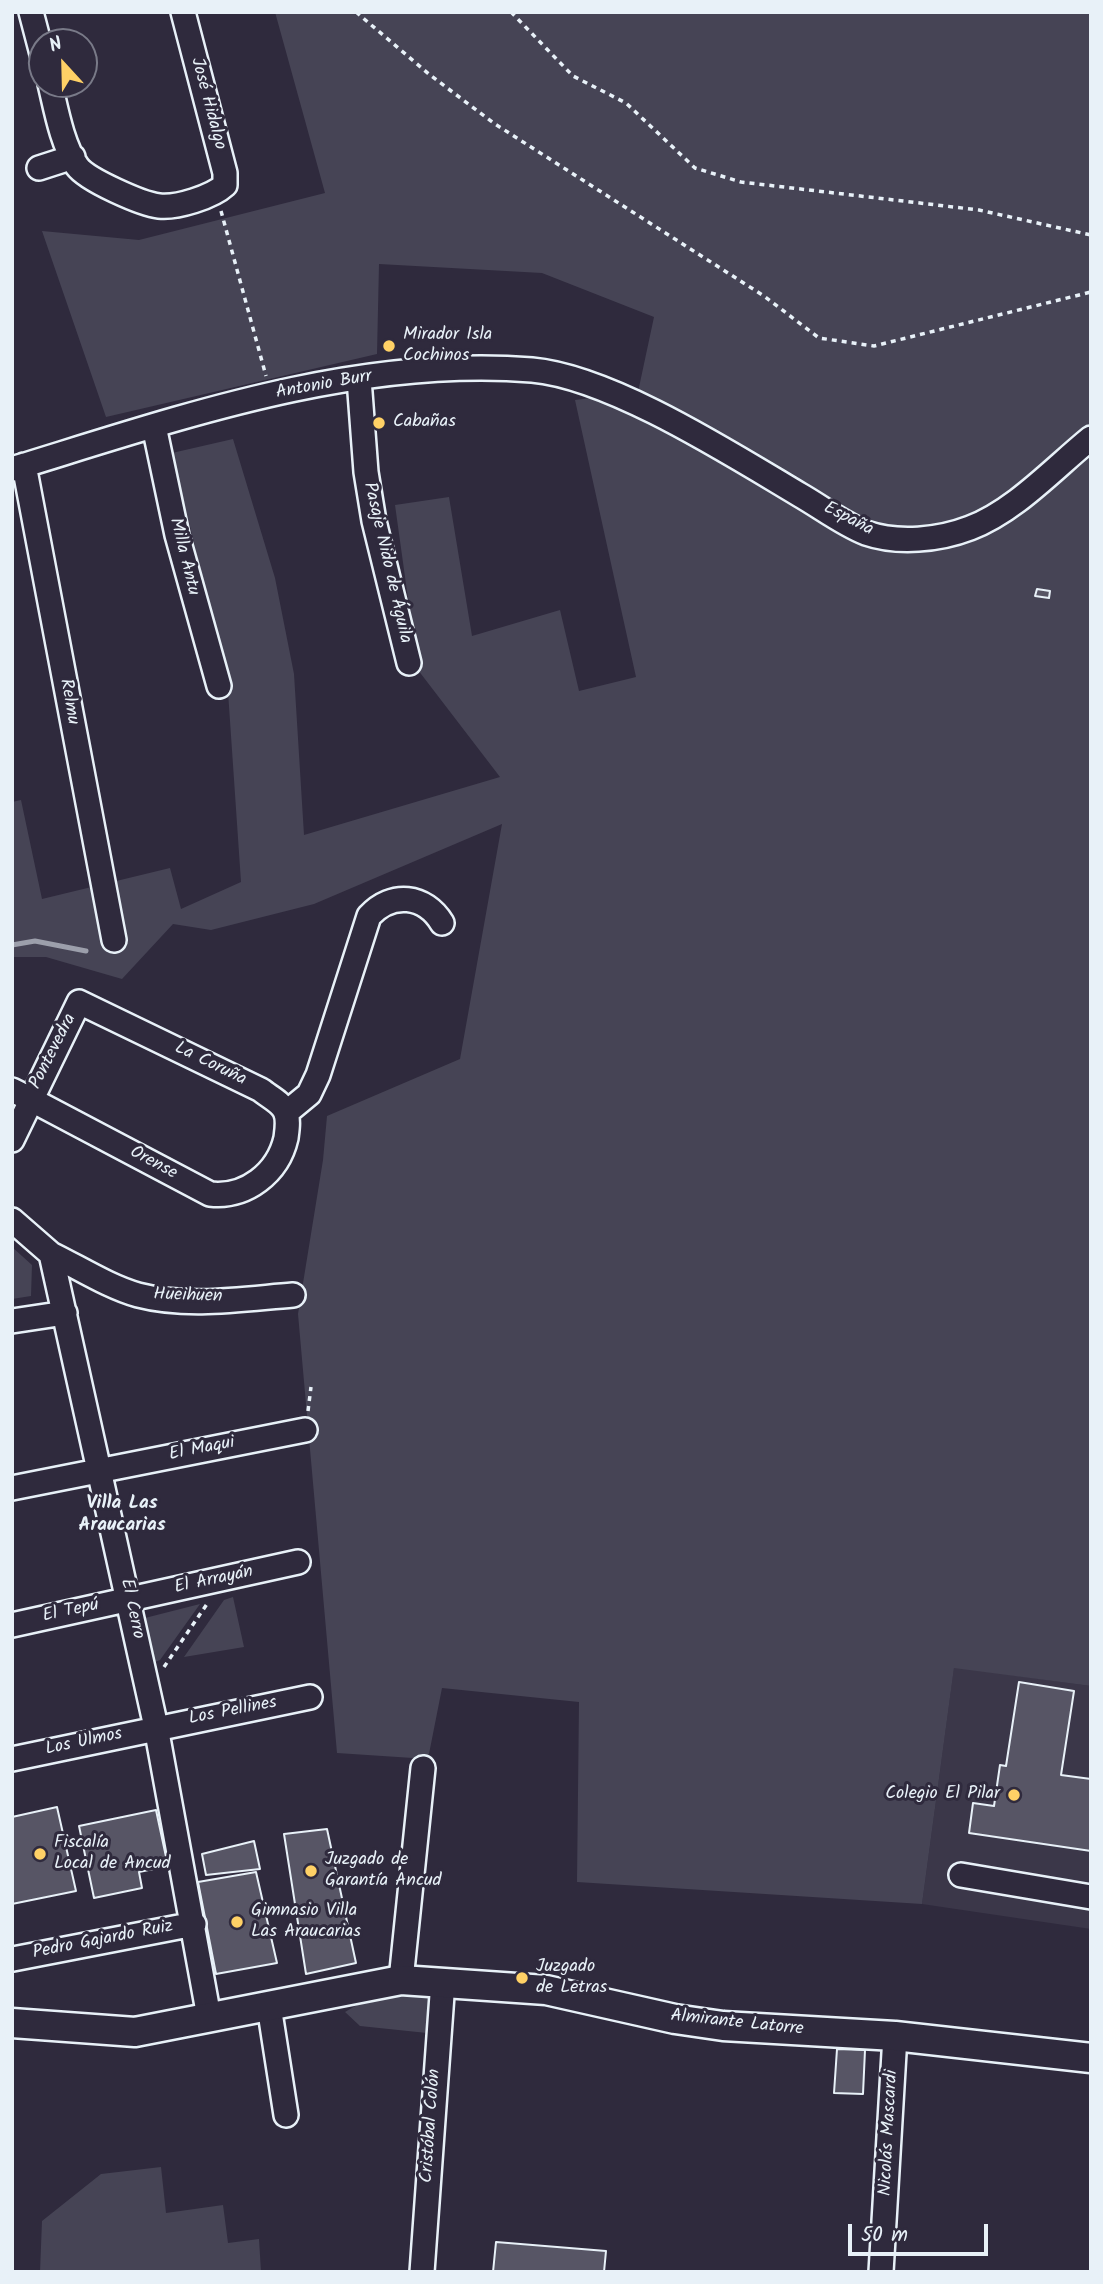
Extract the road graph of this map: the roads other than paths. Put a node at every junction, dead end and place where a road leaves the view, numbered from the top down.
1 (183, 12) edge
2 (54, 98) edge
3 (73, 157) junction
4 (39, 168) dead end
5 (359, 379) junction
6 (154, 426) junction
7 (1091, 438) edge
8 (715, 444) joint
9 (18, 467) edge
10 (409, 663) dead end
11 (219, 686) dead end
12 (442, 923) dead end
13 (114, 940) dead end
14 (79, 1002) joint
15 (21, 1095) edge
16 (286, 1113) junction
17 (12, 1140) edge
18 (12, 1220) edge
19 (51, 1254) junction
20 (293, 1295) dead end
21 (65, 1313) junction
22 (12, 1321) edge
23 (305, 1430) dead end
24 (100, 1471) junction
25 (12, 1488) edge
26 (298, 1562) dead end
27 (130, 1600) junction
28 (12, 1625) edge
29 (310, 1697) dead end
30 (156, 1727) junction
31 (12, 1759) edge
32 (423, 1768) dead end
33 (961, 1875) dead end
34 (1091, 1897) edge
35 (194, 1924) junction
36 (13, 1959) edge
37 (401, 1980) junction
38 (443, 1981) junction
39 (270, 2006) junction
40 (209, 2017) junction
41 (12, 2023) edge
42 (895, 2036) junction
43 (1091, 2058) edge
44 (286, 2115) dead end
45 (422, 2272) edge
46 (881, 2272) edge

1 - 3 street, José Hidalgo
2 - 3 street
3 - 4 street
5 - 6 street, Antonio Burr
5 - 8 street, Antonio Burr
5 - 10 street, Pasaje Nido de Águila
6 - 9 street, Antonio Burr
6 - 11 street, Milla Antu
7 - 8 street, España
9 - 13 street, Relmu
12 - 16 street
14 - 15 street, Pontevedra
14 - 16 street, La Coruña
15 - 16 street, Orense
15 - 17 street, Pontevedra
18 - 19 street
19 - 20 street, Hueihuen
19 - 21 street, El Cerro
21 - 22 street
21 - 24 street, El Cerro
23 - 24 street, El Maqui
24 - 25 street, El Maqui
24 - 27 street, El Cerro
26 - 27 street, El Arrayán
27 - 28 street, El Tepú
27 - 30 street, El Cerro
29 - 30 street, Los Pellines
30 - 31 street, Los Ulmos
30 - 35 street, El Cerro
32 - 37 street
33 - 34 street
35 - 36 street, Pedro Gajardo Ruiz
35 - 40 street, El Cerro
37 - 38 main road, Almirante Latorre
37 - 39 main road, Almirante Latorre
38 - 42 main road, Almirante Latorre
38 - 45 street, Cristóbal Colón
39 - 40 main road, Almirante Latorre
39 - 44 street
40 - 41 main road, Almirante Latorre
42 - 43 main road, Almirante Latorre
42 - 46 street, Nicolás Mascardi

